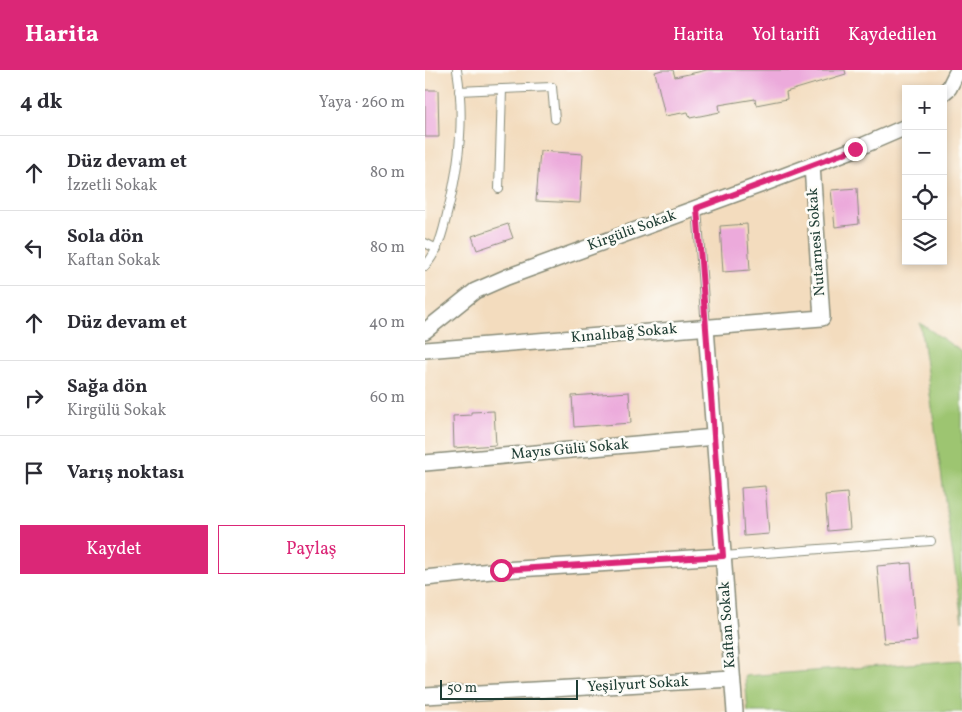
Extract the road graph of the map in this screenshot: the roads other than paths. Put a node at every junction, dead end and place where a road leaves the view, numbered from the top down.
1 (457, 70) edge
2 (958, 70) edge
3 (503, 89) junction
4 (947, 90) edge
5 (459, 91) junction
6 (555, 119) dead end
7 (902, 129) edge
8 (812, 165) junction
9 (499, 189) dead end
10 (697, 208) junction
11 (425, 243) edge
12 (437, 249) junction
13 (425, 266) edge
14 (822, 318) joint
15 (706, 328) junction
16 (425, 331) edge
17 (425, 350) edge
18 (715, 437) junction
19 (425, 463) edge
20 (931, 541) dead end
21 (723, 556) junction
22 (425, 578) edge
23 (732, 679) junction
24 (425, 696) edge
25 (735, 712) edge

1 - 5 lane
2 - 4 street
3 - 5 lane
3 - 6 lane
3 - 9 lane
5 - 12 lane
7 - 8 street, Kirgülü Sokak
8 - 10 street, Kirgülü Sokak
8 - 14 street, Nutarnesi Sokak
10 - 15 lane
10 - 16 street, Kirgülü Sokak
11 - 12 lane
12 - 13 lane
14 - 15 street, Kınalıbağ Sokak
15 - 17 street, Kınalıbağ Sokak
15 - 18 street, Kaftan Sokak
18 - 19 street, Mayıs Gülü Sokak
18 - 21 street, Kaftan Sokak
20 - 21 lane
21 - 22 street
21 - 23 street, Kaftan Sokak
23 - 24 street, Yeşilyurt Sokak
23 - 25 street, Kaftan Sokak

